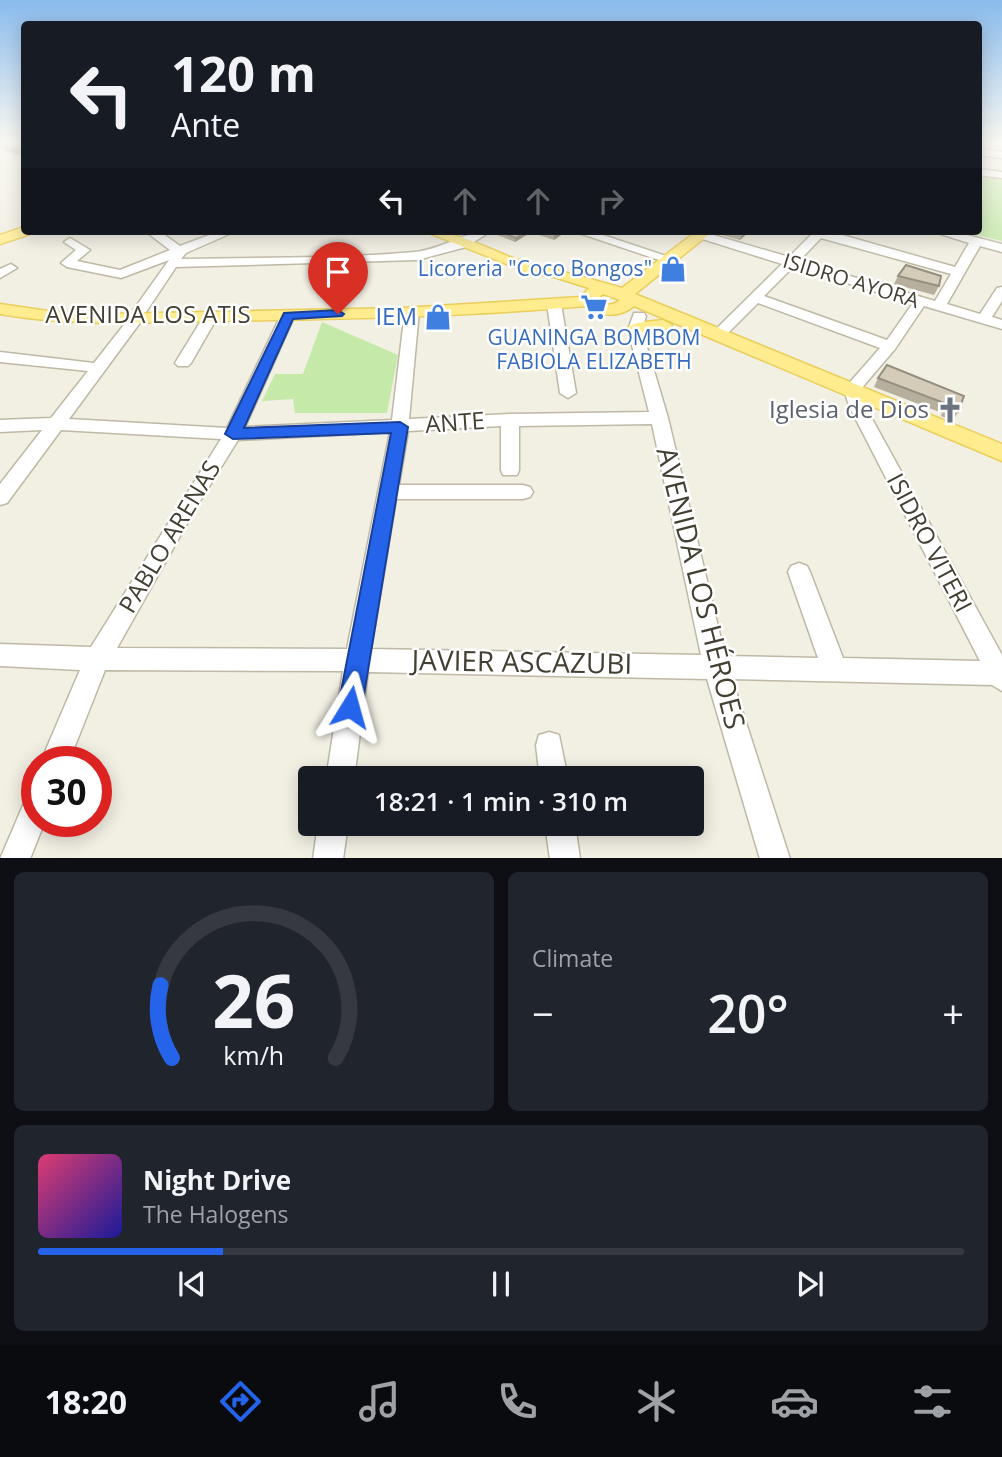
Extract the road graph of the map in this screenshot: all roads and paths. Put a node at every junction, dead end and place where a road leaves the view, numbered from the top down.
1 (21, 223) edge
2 (0, 231) edge
3 (21, 232) edge
4 (155, 235) edge
5 (222, 235) edge
6 (441, 235) edge
7 (478, 235) edge
8 (592, 235) edge
9 (695, 235) edge
10 (708, 235) edge
11 (817, 235) edge
12 (830, 235) edge
13 (951, 235) edge
14 (0, 240) edge
15 (70, 242) dead end
16 (976, 242) junction
17 (463, 244) junction
18 (1002, 248) edge
19 (664, 257) junction
20 (177, 258) junction
21 (791, 263) junction
22 (540, 272) junction
23 (957, 272) junction
24 (1002, 291) edge
25 (556, 295) junction
26 (756, 298) junction
27 (0, 301) edge
28 (920, 302) junction
29 (623, 303) junction
30 (937, 307) junction
31 (0, 309) edge
32 (412, 311) junction
33 (138, 314) junction
34 (288, 315) junction
35 (211, 316) junction
36 (983, 320) junction
37 (1002, 325) edge
38 (718, 335) junction
39 (890, 346) junction
40 (0, 357) edge
41 (183, 363) dead end
42 (101, 368) junction
43 (568, 393) dead end
44 (854, 397) junction
45 (659, 418) junction
46 (510, 420) junction
47 (55, 424) junction
48 (0, 426) edge
49 (400, 427) junction
50 (233, 434) junction
51 (1002, 453) edge
52 (1002, 469) edge
53 (510, 470) dead end
54 (388, 492) junction
55 (523, 492) dead end
56 (0, 498) edge
57 (799, 572) dead end
58 (0, 654) edge
59 (97, 659) junction
60 (357, 660) junction
61 (715, 665) junction
62 (834, 668) junction
63 (1001, 675) edge
64 (549, 745) dead end
65 (61, 746) edge
66 (342, 766) edge
67 (552, 766) edge
68 (331, 836) edge
69 (562, 836) edge
70 (24, 837) edge
71 (15, 858) edge
72 (328, 858) edge
73 (565, 858) edge
74 (775, 858) edge

1 - 2 main road
3 - 14 main road
4 - 20 street
5 - 20 street
6 - 17 main road
7 - 17 street
8 - 19 street
9 - 19 main road
10 - 21 street, ISIDRO AYORA
11 - 21 street
12 - 23 street
13 - 16 street
15 - 20 street
16 - 18 street
16 - 23 street
17 - 20 street
17 - 22 main road
19 - 29 main road
20 - 33 street
21 - 26 street
21 - 28 street, ISIDRO AYORA
22 - 25 main road
22 - 29 main road
23 - 30 street
24 - 36 street
25 - 29 main road, AVENIDA LOS ATIS
25 - 32 main road, AVENIDA LOS ATIS
25 - 33 main road, AVENIDA LOS ATIS
25 - 43 street
26 - 38 street
26 - 39 street
27 - 33 main road, AVENIDA LOS ATIS
28 - 30 street, ISIDRO AYORA
28 - 39 street
29 - 38 main road
29 - 44 main road
29 - 45 street, AVENIDA LOS HÉROES
30 - 36 street, ISIDRO AYORA
31 - 33 main road, AVENIDA LOS ATIS
32 - 34 main road, AVENIDA LOS ATIS
32 - 49 street
33 - 35 main road, AVENIDA LOS ATIS
33 - 42 street
34 - 35 main road, AVENIDA LOS ATIS
34 - 50 street, PABLO ARENAS
35 - 41 street
36 - 37 street, ISIDRO AYORA
38 - 44 main road
39 - 44 street
40 - 42 street
42 - 47 street
44 - 51 main road
44 - 52 main road
44 - 63 street, ISIDRO VITERI
45 - 46 street, ANTE
45 - 61 street, AVENIDA LOS HÉROES
46 - 49 street, ANTE
46 - 53 street
47 - 48 street, ANTE
47 - 50 street, ANTE
47 - 56 street
49 - 50 street, ANTE
49 - 54 street
50 - 59 street, PABLO ARENAS
54 - 55 street
54 - 60 street
57 - 62 street
58 - 59 street, JAVIER ASCÁZUBI
59 - 60 street, JAVIER ASCÁZUBI
59 - 65 street, PABLO ARENAS
60 - 61 street, JAVIER ASCÁZUBI
60 - 66 street
61 - 62 street, JAVIER ASCÁZUBI
61 - 74 street, AVENIDA LOS HÉROES
62 - 63 street, JAVIER ASCÁZUBI
64 - 67 street
68 - 72 street
69 - 73 street
70 - 71 street

